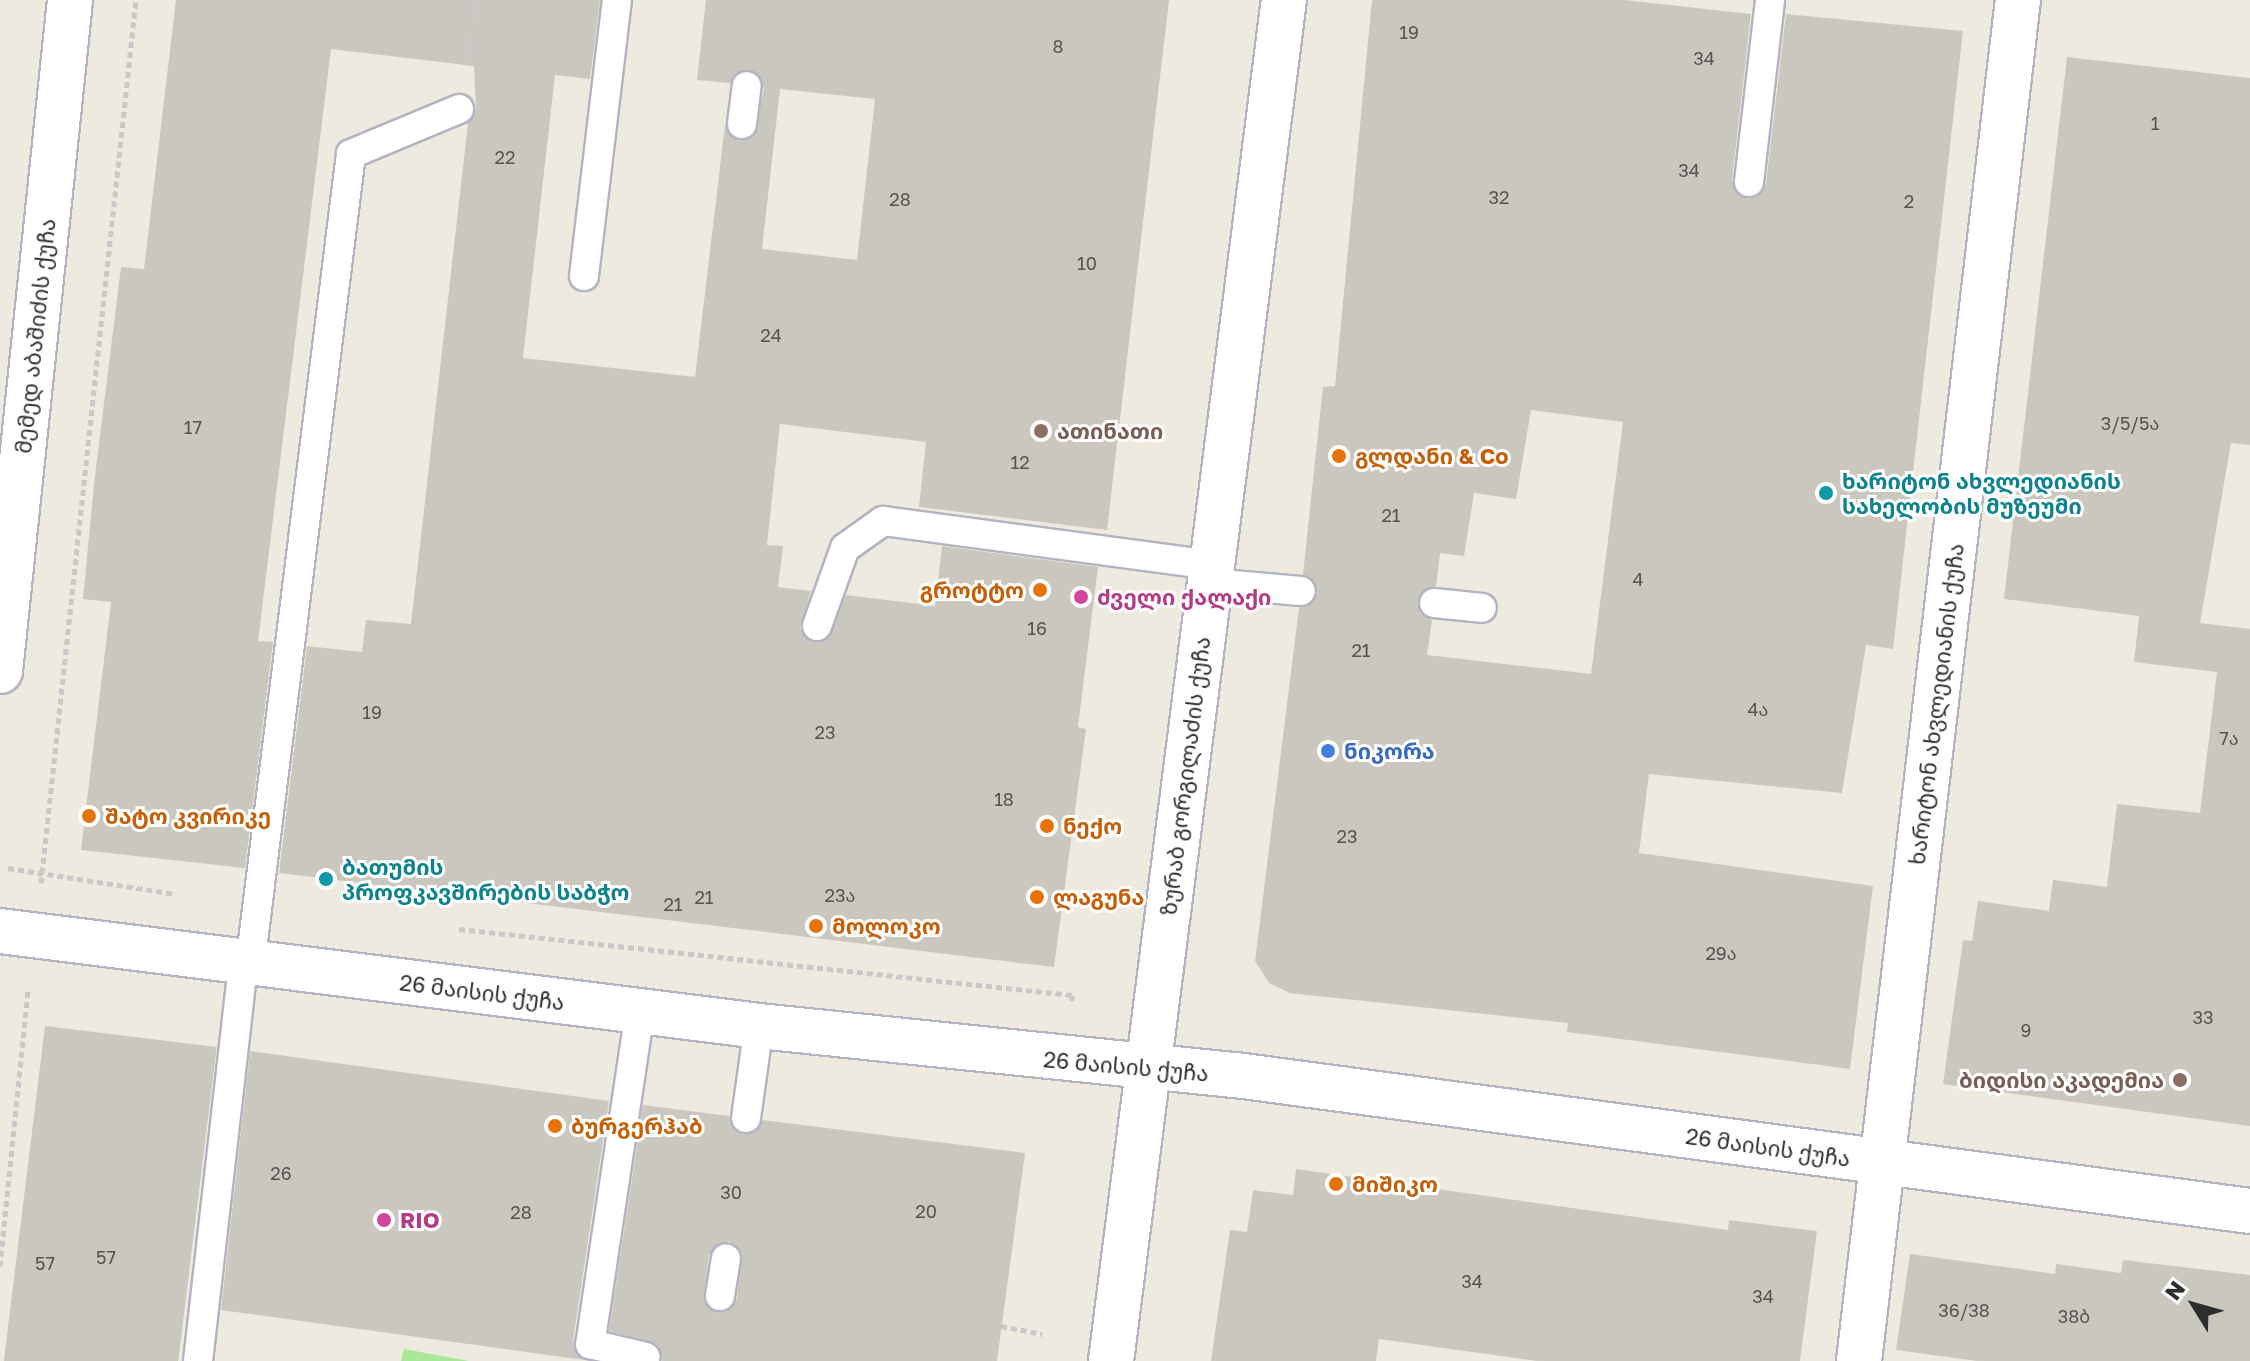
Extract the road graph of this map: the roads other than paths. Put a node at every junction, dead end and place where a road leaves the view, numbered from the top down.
1 (70, 0) edge
2 (617, 0) edge
3 (1284, 0) edge
4 (1770, 0) edge
5 (2018, 0) edge
6 (747, 86) dead end
7 (459, 109) road end
8 (742, 124) dead end
9 (1749, 182) dead end
10 (584, 276) dead end
11 (1211, 574) junction
12 (1301, 591) dead end
13 (4, 594) edge
14 (1434, 603) dead end
15 (1482, 608) dead end
16 (817, 626) dead end
17 (0, 671) edge
18 (0, 931) edge
19 (247, 965) junction
20 (640, 1011) junction
21 (759, 1026) junction
22 (1148, 1070) junction
23 (746, 1118) dead end
24 (1884, 1163) junction
25 (2250, 1211) edge
26 (726, 1258) dead end
27 (720, 1296) dead end
28 (646, 1357) dead end
29 (198, 1361) edge
30 (1111, 1361) edge
31 (1859, 1361) edge

1 - 13 street, მემედ აბაშიძის ქუჩა
2 - 10 lane
3 - 11 street, ზურაბ გორგილაძის ქუჩა
4 - 9 lane
5 - 24 street, ხარიტონ ახვლედიანის ქუჩა
6 - 8 lane
7 - 19 lane
11 - 12 lane
11 - 16 lane
11 - 22 street, ზურაბ გორგილაძის ქუჩა
13 - 17 street, მემედ აბაშიძის ქუჩა
14 - 15 lane
18 - 19 street, 26 მაისის ქუჩა
19 - 20 street, 26 მაისის ქუჩა
19 - 29 lane
20 - 21 street, 26 მაისის ქუჩა
20 - 28 lane
21 - 22 street, 26 მაისის ქუჩა
21 - 23 lane
22 - 24 street, 26 მაისის ქუჩა
22 - 30 street, ზურაბ გორგილაძის ქუჩა
24 - 25 street, 26 მაისის ქუჩა
24 - 31 street, ხარიტონ ახვლედიანის ქუჩა
26 - 27 lane

